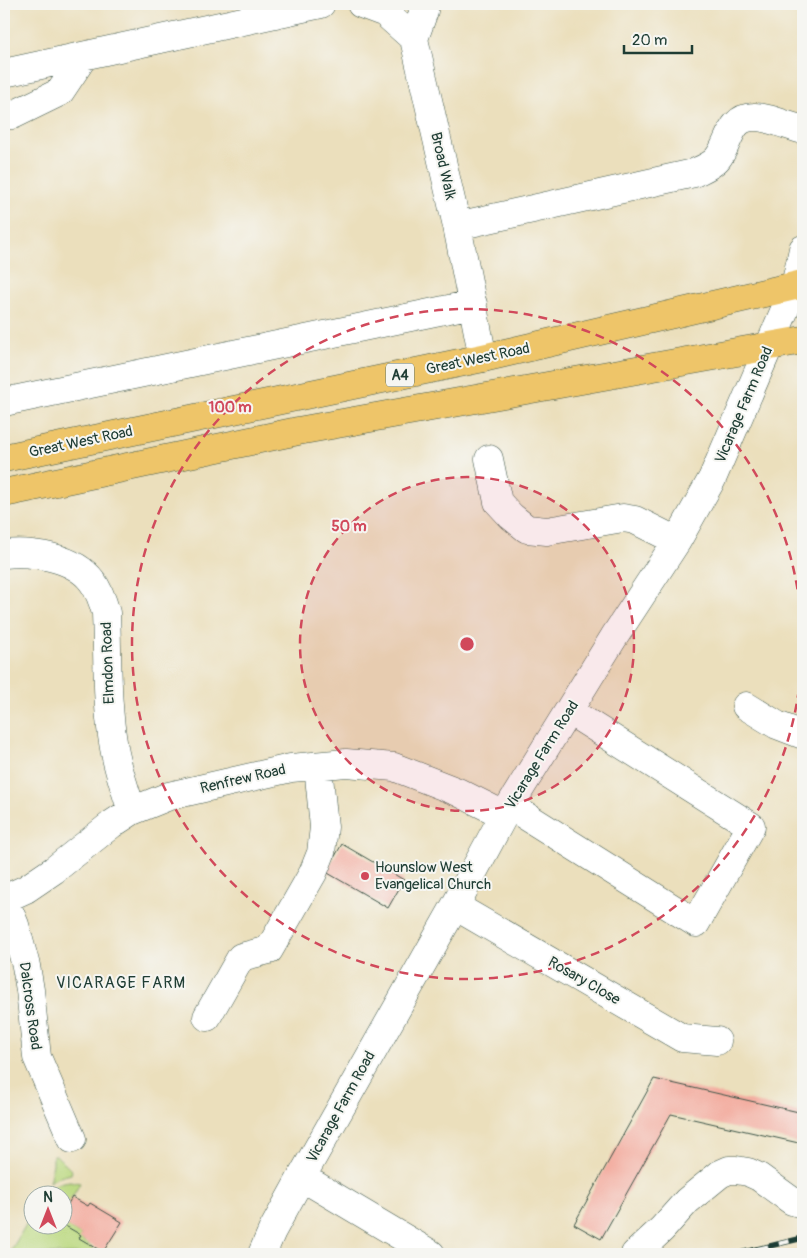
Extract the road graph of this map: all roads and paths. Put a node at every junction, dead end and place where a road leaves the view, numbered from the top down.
1 (321, 4) edge
2 (360, 4) edge
3 (421, 4) edge
4 (414, 38) junction
5 (84, 56) junction
6 (4, 74) edge
7 (4, 115) edge
8 (803, 130) edge
9 (457, 226) junction
10 (803, 249) edge
11 (800, 288) edge
12 (473, 304) junction
13 (803, 340) edge
14 (768, 346) junction
15 (483, 358) junction
16 (4, 402) edge
17 (4, 458) edge
18 (489, 459) dead end
19 (4, 493) edge
20 (677, 540) junction
21 (4, 554) edge
22 (746, 706) dead end
23 (569, 712) junction
24 (803, 735) edge
25 (318, 766) junction
26 (507, 810) junction
27 (132, 811) junction
28 (4, 899) edge
29 (455, 906) junction
30 (207, 1017) dead end
31 (717, 1041) dead end
32 (72, 1139) dead end
33 (301, 1178) junction
34 (803, 1204) edge
35 (262, 1254) edge
36 (431, 1254) edge
37 (635, 1254) edge

1 - 5 street
2 - 4 street
3 - 4 street
4 - 9 street, Broad Walk
5 - 6 street
5 - 7 street
8 - 9 street
9 - 12 street, Broad Walk
10 - 11 street, Vicarage Farm Road
11 - 14 street, Vicarage Farm Road
11 - 15 highway, Great West Road / A4
12 - 15 street, Broad Walk
12 - 16 street
13 - 14 highway
14 - 19 highway
14 - 20 street, Vicarage Farm Road
15 - 17 highway, Great West Road / A4
18 - 20 street
20 - 23 street, Vicarage Farm Road
21 - 27 street, Elmdon Road
22 - 24 street
23 - 26 street, Vicarage Farm Road
23 - 26 street, Renfrew Road
25 - 26 street, Renfrew Road
25 - 27 street, Renfrew Road
25 - 30 street
26 - 29 street, Vicarage Farm Road
27 - 28 street, Renfrew Road
28 - 32 street, Dalcross Road
29 - 31 street, Rosary Close
29 - 33 street, Vicarage Farm Road
33 - 35 street, Vicarage Farm Road
33 - 36 street
34 - 37 street

